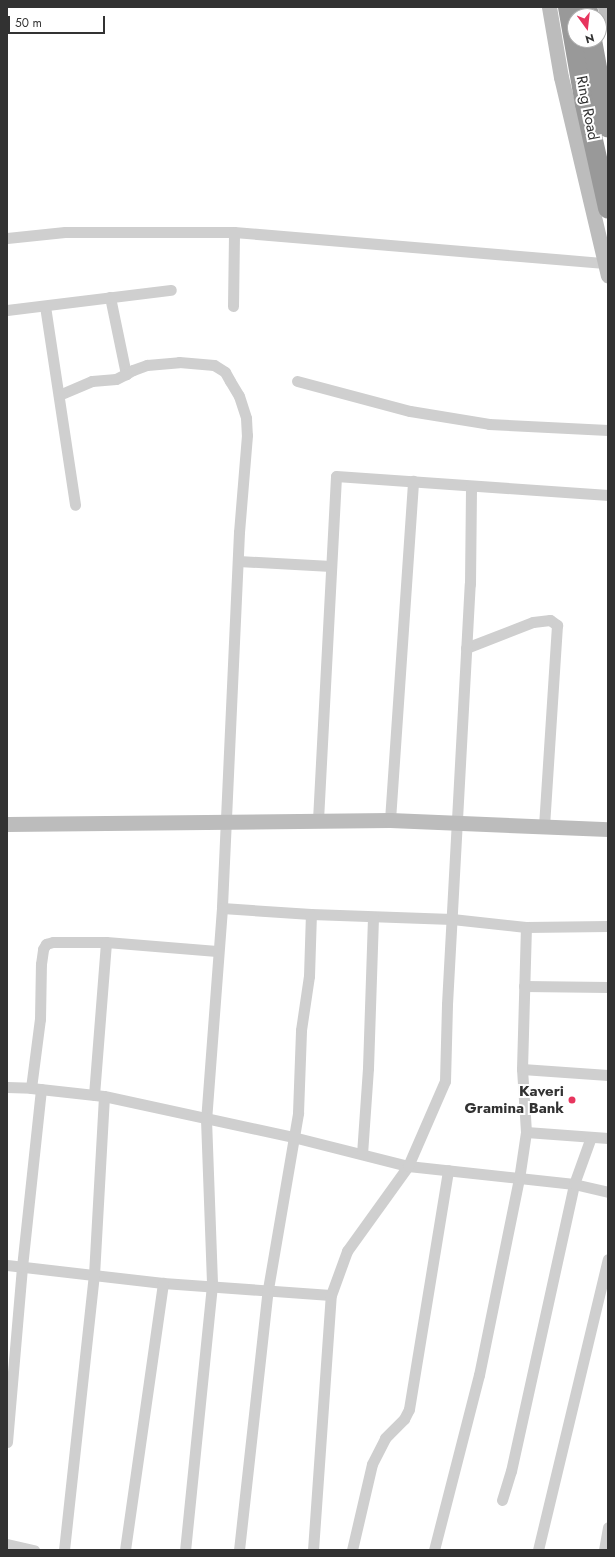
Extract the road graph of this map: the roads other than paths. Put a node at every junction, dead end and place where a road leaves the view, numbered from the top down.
1 (549, 7) edge
2 (568, 7) edge
3 (593, 48) edge
4 (599, 105) edge
5 (608, 128) edge
6 (608, 208) edge
7 (234, 232) junction
8 (7, 238) edge
9 (606, 270) edge
10 (171, 290) dead end
11 (110, 297) junction
12 (45, 306) junction
13 (233, 306) dead end
14 (7, 310) edge
15 (126, 374) junction
16 (297, 381) dead end
17 (59, 395) junction
18 (608, 430) edge
19 (413, 481) junction
20 (471, 486) junction
21 (608, 496) edge
22 (75, 505) dead end
23 (238, 561) junction
24 (331, 566) junction
25 (466, 648) junction
26 (318, 820) junction
27 (390, 820) junction
28 (226, 821) junction
29 (458, 822) junction
30 (7, 824) edge
31 (544, 826) junction
32 (608, 828) edge
33 (222, 908) junction
34 (311, 914) junction
35 (373, 917) junction
36 (452, 919) junction
37 (608, 926) edge
38 (526, 927) junction
39 (106, 942) junction
40 (217, 951) junction
41 (524, 986) junction
42 (608, 987) edge
43 (522, 1069) junction
44 (608, 1075) edge
45 (7, 1087) edge
46 (36, 1088) junction
47 (99, 1095) junction
48 (206, 1119) junction
49 (526, 1132) junction
50 (293, 1137) junction
51 (591, 1137) junction
52 (608, 1138) edge
53 (362, 1154) junction
54 (408, 1166) junction
55 (448, 1170) junction
56 (519, 1179) junction
57 (574, 1184) junction
58 (608, 1192) edge
59 (608, 1259) edge
60 (7, 1265) edge
61 (22, 1266) junction
62 (94, 1275) junction
63 (163, 1283) junction
64 (212, 1285) junction
65 (268, 1289) junction
66 (331, 1295) junction
67 (7, 1442) edge
68 (502, 1500) dead end
69 (608, 1527) edge
70 (7, 1544) edge
71 (34, 1550) edge
72 (64, 1550) edge
73 (125, 1550) edge
74 (185, 1550) edge
75 (239, 1550) edge
76 (313, 1550) edge
77 (352, 1550) edge
78 (434, 1550) edge
79 (538, 1550) edge
80 (604, 1550) edge

1 - 9 street
2 - 4 highway, Ring Road
3 - 4 highway, Ring Road
4 - 5 highway, Ring Road
4 - 6 highway, Ring Road
7 - 8 street
7 - 9 street
7 - 13 street
10 - 11 street
11 - 12 street
11 - 15 street
12 - 14 street
12 - 17 street
15 - 17 street
15 - 23 street
16 - 18 street
17 - 22 street
19 - 20 street
19 - 24 street
19 - 27 street
20 - 21 street
20 - 25 street
23 - 24 street
23 - 28 street
24 - 26 street
25 - 29 street
25 - 31 street
26 - 27 street
26 - 28 street
27 - 29 street
28 - 30 street
28 - 33 street
29 - 31 street
29 - 36 street
31 - 32 street
33 - 34 street
33 - 40 street
34 - 35 street
34 - 50 street
35 - 36 street
35 - 53 street
36 - 38 street
36 - 54 street
37 - 38 street
38 - 41 street
39 - 40 street
39 - 46 street
39 - 47 street
40 - 48 street
41 - 42 street
41 - 43 street
43 - 44 street
43 - 49 street
45 - 46 street
46 - 47 street
46 - 61 street
47 - 48 street
47 - 62 street
48 - 50 street
48 - 64 street
49 - 51 street
49 - 56 street
50 - 53 street
50 - 65 street
51 - 52 street
51 - 57 street
53 - 54 street
54 - 55 street
54 - 66 street
55 - 56 street
55 - 77 street
56 - 57 street
56 - 78 street
57 - 58 street
57 - 68 street
59 - 79 street
60 - 61 street
61 - 62 street
61 - 67 street
62 - 63 street
62 - 72 street
63 - 64 street
63 - 73 street
64 - 65 street
64 - 74 street
65 - 66 street
65 - 75 street
66 - 76 street
69 - 80 street
70 - 71 street

